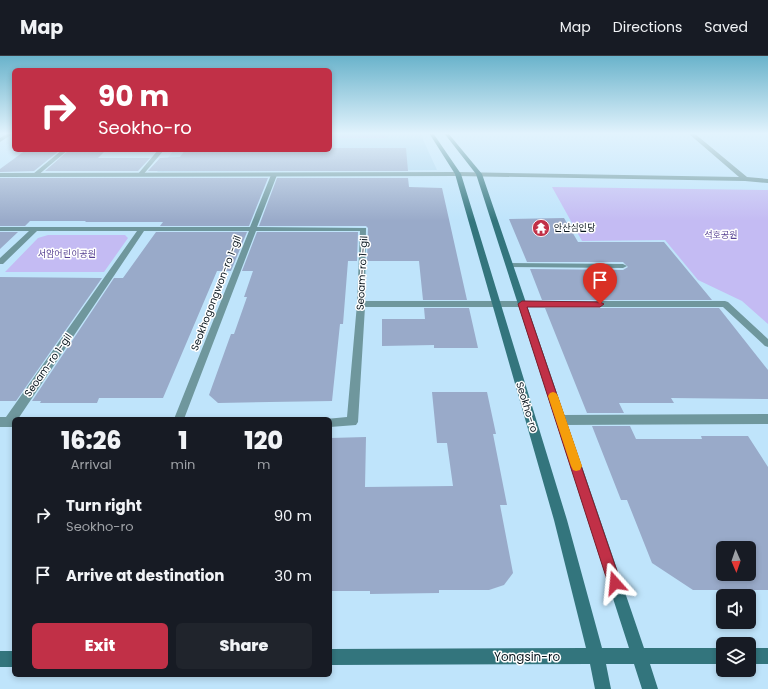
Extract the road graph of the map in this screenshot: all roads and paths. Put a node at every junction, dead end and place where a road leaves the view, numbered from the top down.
1 (49, 163) edge
2 (150, 163) edge
3 (451, 163) edge
4 (470, 163) edge
5 (726, 163) edge
6 (35, 174) junction
7 (458, 174) junction
8 (479, 174) junction
9 (0, 175) edge
10 (140, 175) junction
11 (274, 175) junction
12 (745, 179) junction
13 (768, 181) edge
14 (0, 229) edge
15 (34, 229) junction
16 (142, 229) junction
17 (252, 229) junction
18 (0, 262) edge
19 (508, 265) junction
20 (623, 266) dead end
21 (361, 304) junction
22 (496, 304) junction
23 (522, 304) junction
24 (768, 344) edge
25 (180, 417) edge
26 (768, 419) edge
27 (561, 420) junction
28 (8, 422) edge
29 (332, 422) edge
30 (596, 656) junction
31 (639, 656) junction
32 (716, 656) edge
33 (756, 656) edge
34 (768, 656) edge
35 (332, 657) edge
36 (0, 659) edge
37 (12, 659) edge
38 (603, 689) edge
39 (650, 689) edge

1 - 6 street
2 - 10 street
3 - 7 main road, Seokho-ro
4 - 8 main road
5 - 12 street
6 - 9 street
6 - 10 street
7 - 8 street
7 - 11 street
7 - 22 main road, Seokho-ro
8 - 12 street
8 - 19 main road
10 - 11 street
11 - 17 street, Seokhogongwon-ro 1-gil
12 - 13 street
14 - 15 street, Seoam-ro 1-gil
15 - 16 street, Seoam-ro 1-gil
15 - 18 street
16 - 17 street, Seoam-ro 1-gil
16 - 28 street, Seoam-ro 1-gil
17 - 21 street, Seoam-ro 1-gil
17 - 25 street, Seokhogongwon-ro 1-gil
19 - 20 street
19 - 23 main road
21 - 22 street
21 - 29 street, Seoam-ro 1-gil
22 - 23 street
22 - 30 main road, Seokho-ro
23 - 24 street
23 - 27 main road
26 - 27 street
27 - 31 main road
30 - 31 main road, Yongsin-ro
30 - 35 main road, Yongsin-ro
30 - 38 main road, Seokho-ro
31 - 32 main road, Yongsin-ro
31 - 39 main road
33 - 34 main road
36 - 37 main road

